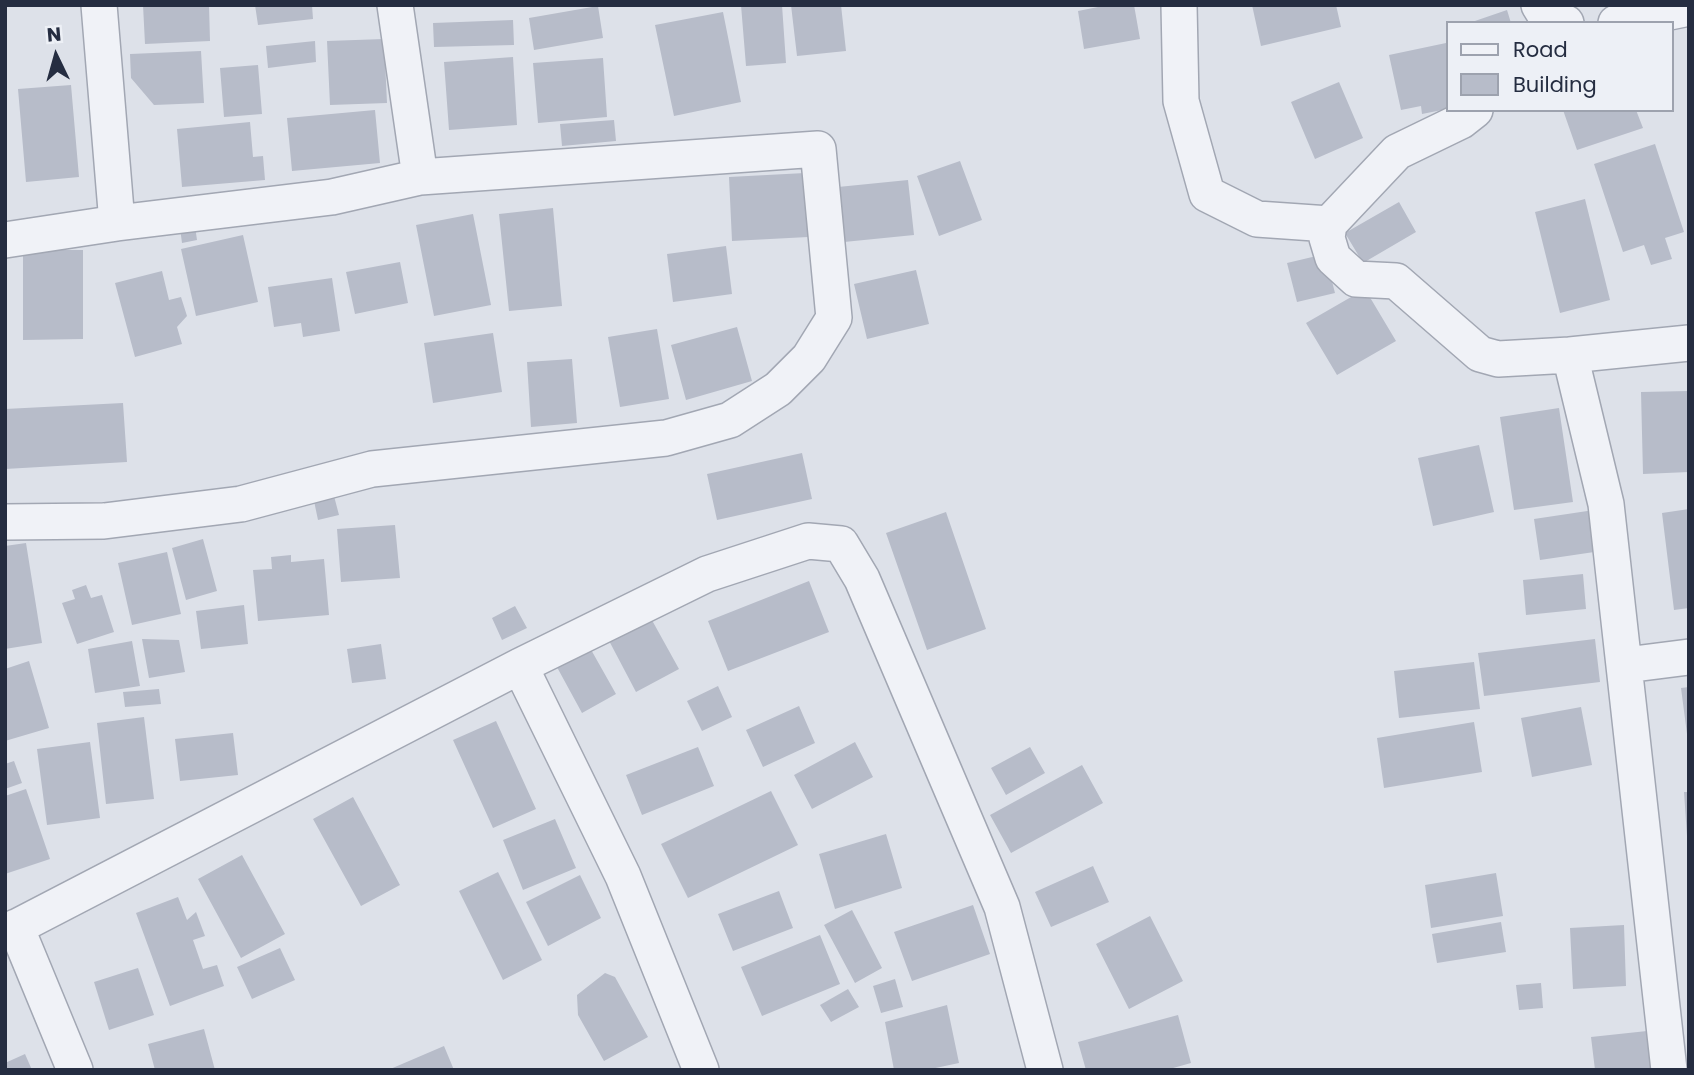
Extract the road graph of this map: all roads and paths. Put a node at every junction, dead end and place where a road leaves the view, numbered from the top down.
1 (99, 5) edge
2 (395, 5) edge
3 (1179, 5) edge
4 (1539, 5) edge
5 (1689, 8) edge
6 (1558, 21) edge
7 (1626, 21) edge
8 (1471, 112) edge
9 (420, 177) junction
10 (117, 223) junction
11 (1329, 224) junction
12 (5, 240) edge
13 (1689, 343) edge
14 (1570, 355) junction
15 (5, 522) edge
16 (1689, 657) edge
17 (1626, 665) junction
18 (520, 666) junction
19 (11, 930) edge
20 (75, 1070) edge
21 (701, 1070) edge
22 (1045, 1070) edge
23 (1669, 1070) edge

1 - 10 street
2 - 9 street
3 - 11 street
4 - 6 street
5 - 7 street
8 - 11 street
9 - 10 street
9 - 15 street
10 - 12 street
11 - 14 street
13 - 14 street
14 - 17 street
16 - 17 street
17 - 23 street
18 - 19 street
18 - 21 street
18 - 22 street
19 - 20 street

